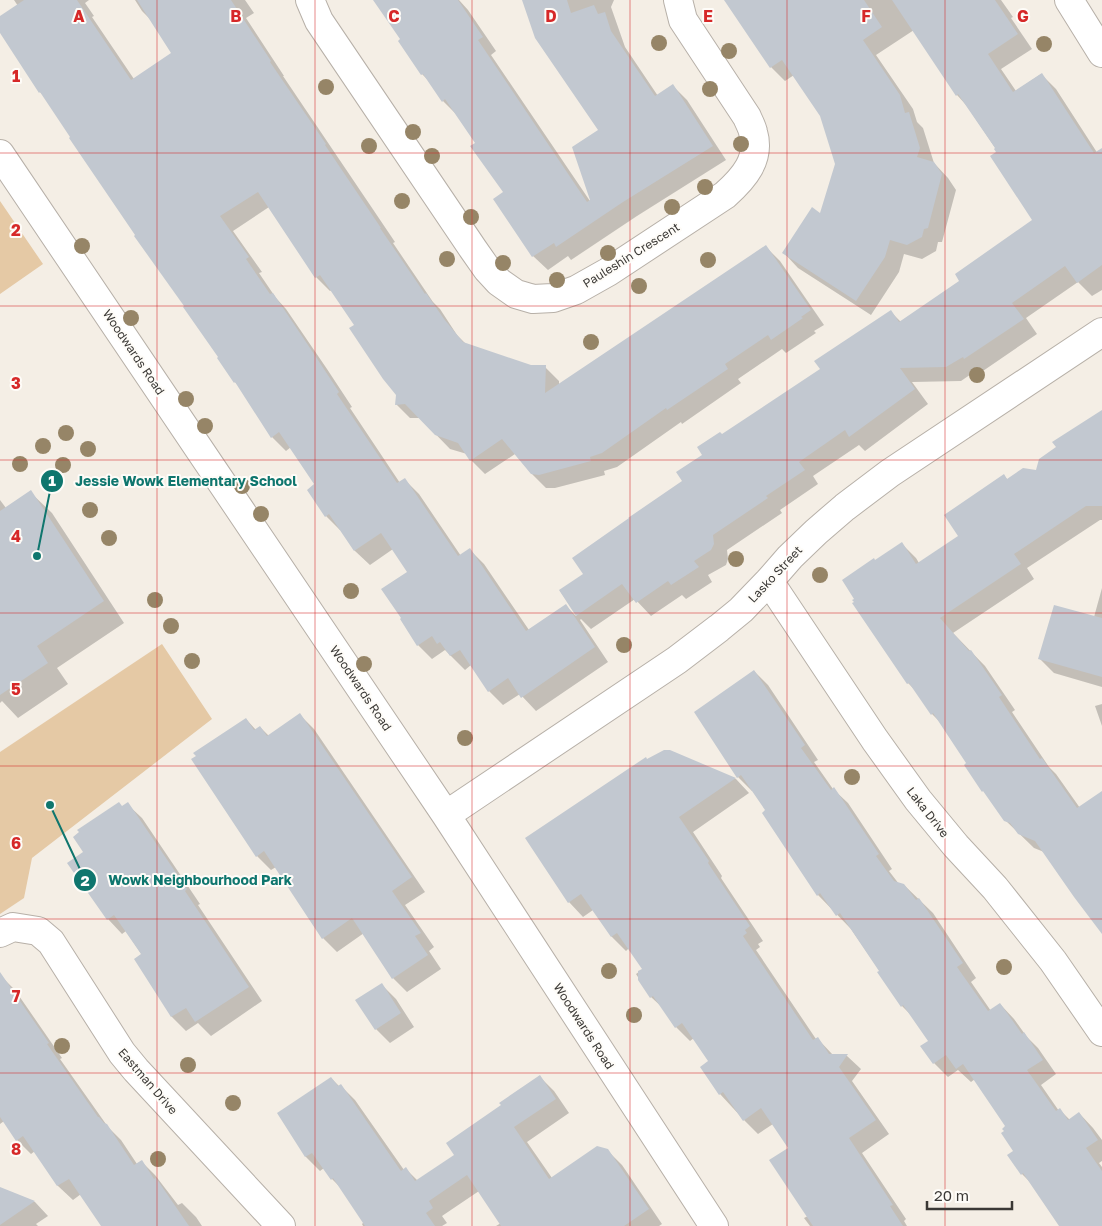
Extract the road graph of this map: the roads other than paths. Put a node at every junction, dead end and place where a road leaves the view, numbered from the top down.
1 (310, 0) edge
2 (678, 0) edge
3 (1069, 0) edge
4 (1102, 53) edge
5 (0, 154) edge
6 (1102, 332) edge
7 (769, 581) junction
8 (446, 815) junction
9 (0, 933) edge
10 (1102, 1032) edge
11 (281, 1226) edge
12 (714, 1226) edge

1 - 2 street, Pauleshin Crescent
3 - 4 street
5 - 8 street, Woodwards Road
6 - 7 street, Lasko Street
7 - 8 street, Lasko Street
7 - 10 street, Laka Drive
8 - 12 street, Woodwards Road
9 - 11 street, Eastman Drive

